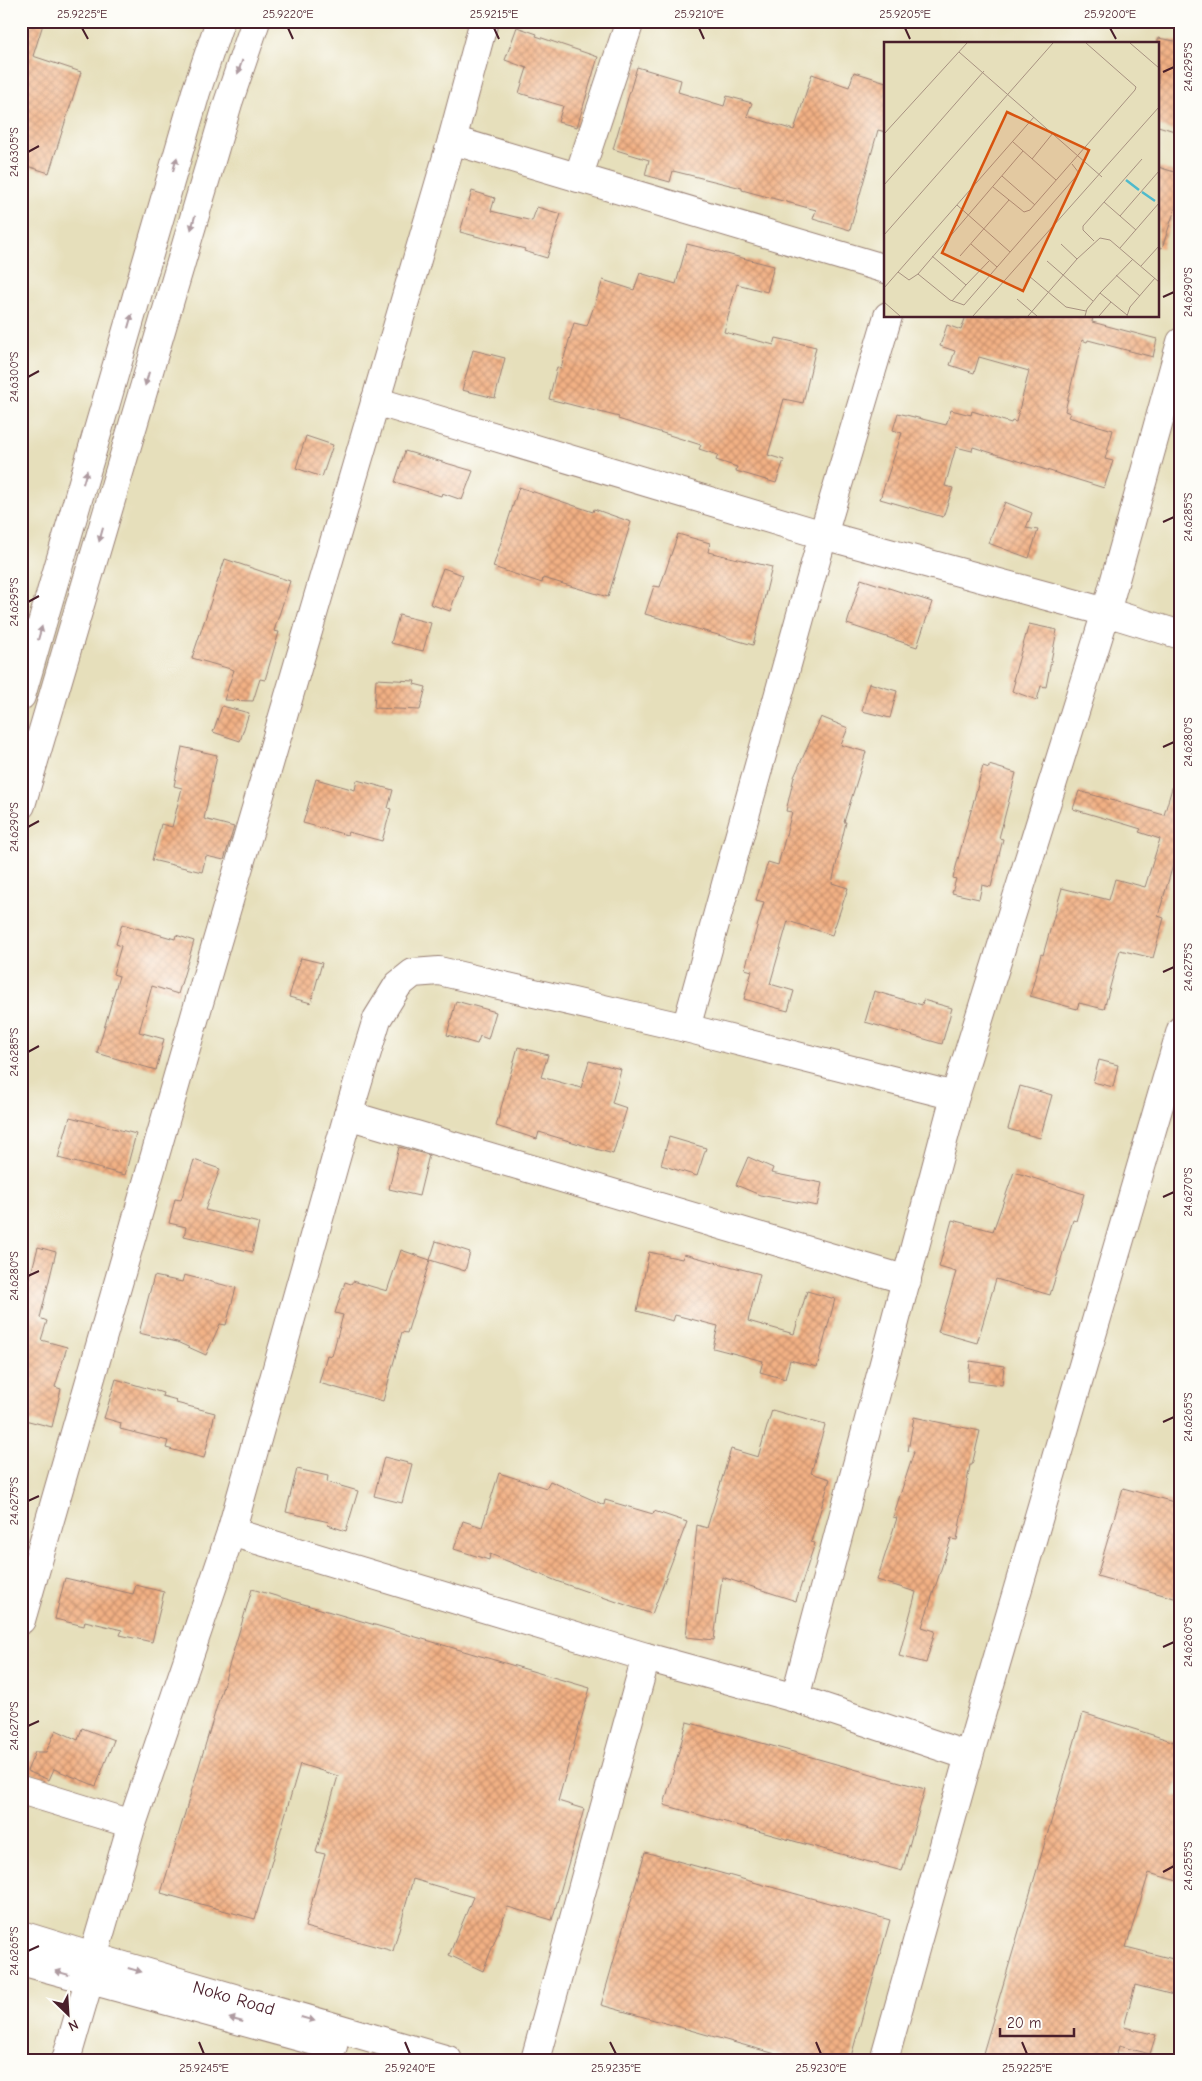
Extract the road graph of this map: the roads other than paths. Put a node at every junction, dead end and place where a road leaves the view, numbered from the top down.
1 (220, 21) edge
2 (256, 21) edge
3 (484, 21) edge
4 (630, 21) edge
5 (452, 140) junction
6 (578, 178) junction
7 (884, 268) edge
8 (887, 318) edge
9 (1181, 342) edge
10 (375, 401) junction
11 (823, 535) junction
12 (1106, 612) junction
13 (1181, 635) edge
14 (21, 696) edge
15 (21, 805) edge
16 (686, 1028) junction
17 (1181, 1030) edge
18 (955, 1096) junction
19 (348, 1115) junction
20 (907, 1280) junction
21 (231, 1532) junction
22 (21, 1620) edge
23 (646, 1657) junction
24 (795, 1698) junction
25 (969, 1756) junction
26 (21, 1790) edge
27 (132, 1824) junction
28 (21, 1934) edge
29 (21, 1961) edge
30 (91, 1969) junction
31 (66, 2060) edge
32 (385, 2060) edge
33 (448, 2060) edge
34 (535, 2060) edge
35 (884, 2060) edge

14 -> 1 street
2 -> 15 street
3 - 5 street
4 - 6 street
5 - 6 street
5 - 10 street
6 - 7 street
8 - 11 street
9 - 12 street
10 - 11 street
10 - 22 street
11 - 12 street
11 - 16 street
12 - 13 street
12 - 18 street
16 - 18 street
16 - 19 street
17 - 25 street
18 - 20 street
19 - 20 street
19 - 21 street
20 - 24 street
21 - 23 street
21 - 27 street
23 - 24 street
23 - 34 street
24 - 25 street
25 - 35 street
26 - 27 street
27 - 30 street
28 - 30 street, Noko Road
30 -> 29 street
30 - 31 street
32 -> 30 street
30 -> 33 street, Noko Road

